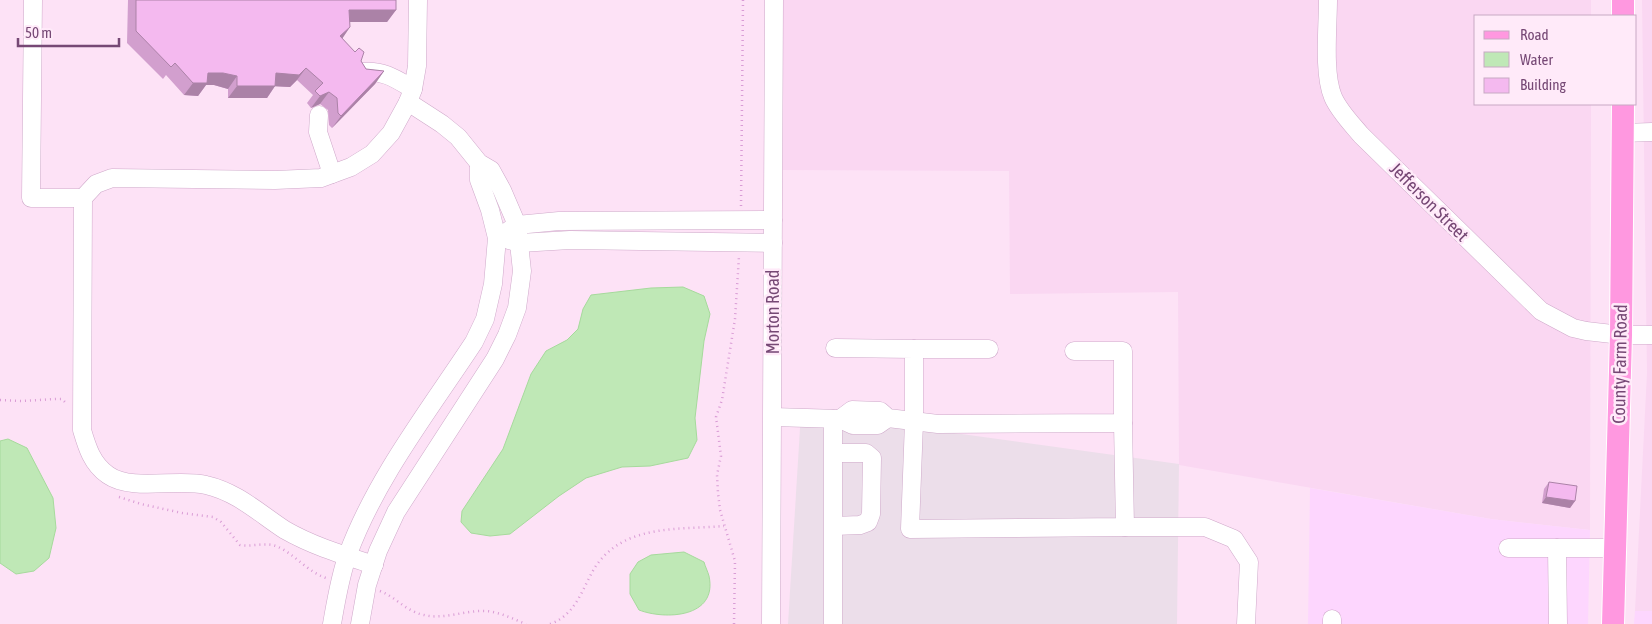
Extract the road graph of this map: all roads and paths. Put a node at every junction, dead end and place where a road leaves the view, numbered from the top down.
1 (33, 0) edge
2 (418, 0) edge
3 (743, 0) edge
4 (774, 0) edge
5 (1328, 0) edge
6 (1623, 0) edge
7 (1623, 15) edge
8 (364, 72) edge
9 (410, 95) junction
10 (1623, 105) edge
11 (319, 115) dead end
12 (1623, 132) junction
13 (1652, 132) edge
14 (479, 163) junction
15 (332, 174) junction
16 (83, 198) junction
17 (741, 220) junction
18 (773, 220) junction
19 (517, 225) junction
20 (497, 238) junction
21 (520, 243) junction
22 (740, 243) junction
23 (773, 243) junction
24 (1621, 335) junction
25 (1652, 335) edge
26 (835, 348) dead end
27 (989, 348) dead end
28 (914, 349) junction
29 (1074, 352) dead end
30 (0, 400) edge
31 (69, 411) dead end
32 (773, 417) junction
33 (837, 419) junction
34 (914, 422) junction
35 (1123, 424) junction
36 (834, 453) junction
37 (117, 496) dead end
38 (724, 526) junction
39 (834, 526) junction
40 (1125, 528) junction
41 (1508, 548) dead end
42 (1557, 548) junction
43 (1616, 548) junction
44 (347, 556) junction
45 (374, 565) junction
46 (341, 582) junction
47 (367, 588) junction
48 (332, 624) edge
49 (360, 624) edge
50 (526, 624) edge
51 (550, 624) edge
52 (734, 624) edge
53 (771, 624) edge
54 (833, 624) edge
55 (1246, 624) edge
56 (1558, 624) edge
57 (1613, 624) edge

1 - 16 street
2 - 9 street
3 - 17 path
4 - 18 street, Morton Road
5 - 24 street, Jefferson Street
6 - 7 main road
8 - 9 street
9 - 14 street
9 - 15 street
10 - 12 main road, County Farm Road
11 - 15 street
12 - 13 street
12 - 24 main road, County Farm Road
14 - 19 street
14 - 20 street
15 - 16 street
16 - 44 street
17 - 18 street
17 - 19 street
18 - 23 street, Morton Road
19 - 20 street
19 - 21 street
20 - 21 street
20 - 44 street
21 - 22 street
21 - 45 street
22 - 23 street
22 - 38 path
23 - 32 street, Morton Road
24 - 25 street, Jefferson Street
24 - 43 main road, County Farm Road
26 - 28 street
27 - 28 street
28 - 34 street
29 - 35 street
30 - 31 path
32 - 33 street
32 - 53 street, Morton Road
33 - 34 street
33 - 36 street
34 - 35 street
34 - 40 street
35 - 40 street
36 - 39 street
36 - 39 street
37 - 46 path
38 - 51 path
38 - 52 path
39 - 54 street
40 - 55 street
41 - 42 street
42 - 43 street
42 - 56 street
43 - 57 main road, County Farm Road
44 - 45 street
44 - 46 street
45 - 47 street
46 - 48 street
47 - 49 street
47 - 50 path

